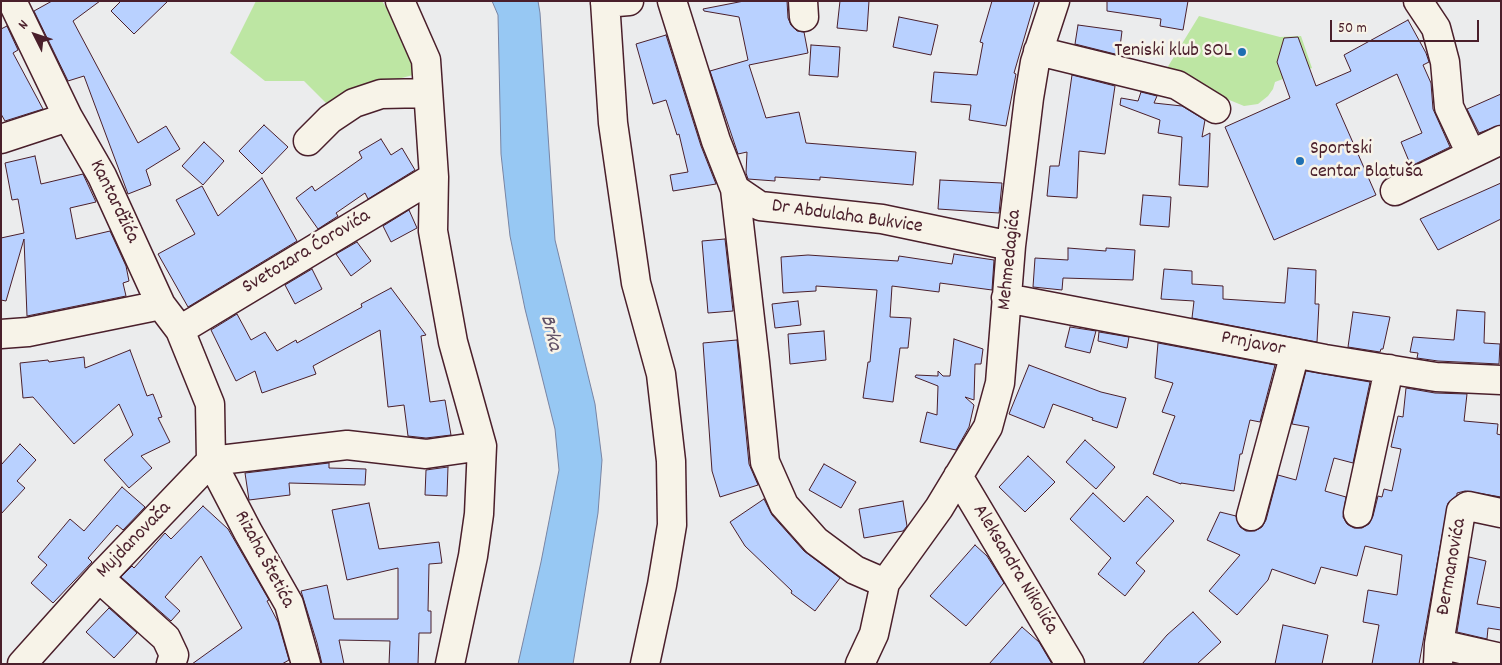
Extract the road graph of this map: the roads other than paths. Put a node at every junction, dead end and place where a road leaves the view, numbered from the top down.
1 (12, 1) edge
2 (400, 1) edge
3 (672, 1) edge
4 (1055, 1) edge
5 (1418, 1) edge
6 (613, 2) edge
7 (1038, 51) junction
8 (428, 93) junction
9 (1216, 109) dead end
10 (68, 116) junction
11 (1, 139) edge
12 (1501, 140) edge
13 (308, 141) dead end
14 (1471, 154) junction
15 (434, 177) junction
16 (735, 190) junction
17 (1395, 191) dead end
18 (1012, 246) junction
19 (1006, 298) junction
20 (161, 305) junction
21 (180, 330) junction
22 (1, 334) edge
23 (1294, 353) junction
24 (1389, 369) junction
25 (1501, 380) edge
26 (482, 446) junction
27 (211, 461) junction
28 (958, 476) junction
29 (1358, 513) dead end
30 (1501, 513) edge
31 (1251, 516) dead end
32 (99, 578) junction
33 (885, 583) junction
34 (1438, 654) edge
35 (1501, 658) edge
36 (22, 664) edge
37 (172, 664) edge
38 (306, 664) edge
39 (450, 664) edge
40 (645, 664) edge
41 (860, 664) edge
42 (1070, 664) edge

1 - 10 street, Kantardžića
2 - 8 street
3 - 16 street
4 - 7 street, Mehmedagića
5 - 14 street
6 - 40 street
7 - 9 street
7 - 18 street, Mehmedagića
8 - 13 street
8 - 15 street
10 - 11 street
10 - 20 street, Kantardžića
12 - 14 street
14 - 17 street
15 - 21 street, Svetozara Ćorovića
15 - 26 street
16 - 18 street, Dr Abdulaha Bukvice
16 - 33 street
18 - 19 street, Mehmedagića
19 - 23 street, Prnjavor
19 - 28 street, Mehmedagića
20 - 21 street, Kantardžića
20 - 22 street
21 - 27 street, Kantardžića
23 - 24 street, Prnjavor
23 - 31 street
24 - 25 street, Prnjavor
24 - 29 street
26 - 27 street
26 - 39 street
27 - 32 street, Mujdanovača
27 - 38 street, Rizaha Štetića
28 - 33 street, Mehmedagića
28 - 42 street, Aleksandra Nikolića
30 - 34 street, Đermanovića
32 - 36 street, Mujdanovača
32 - 37 street
33 - 41 street
34 - 35 street

